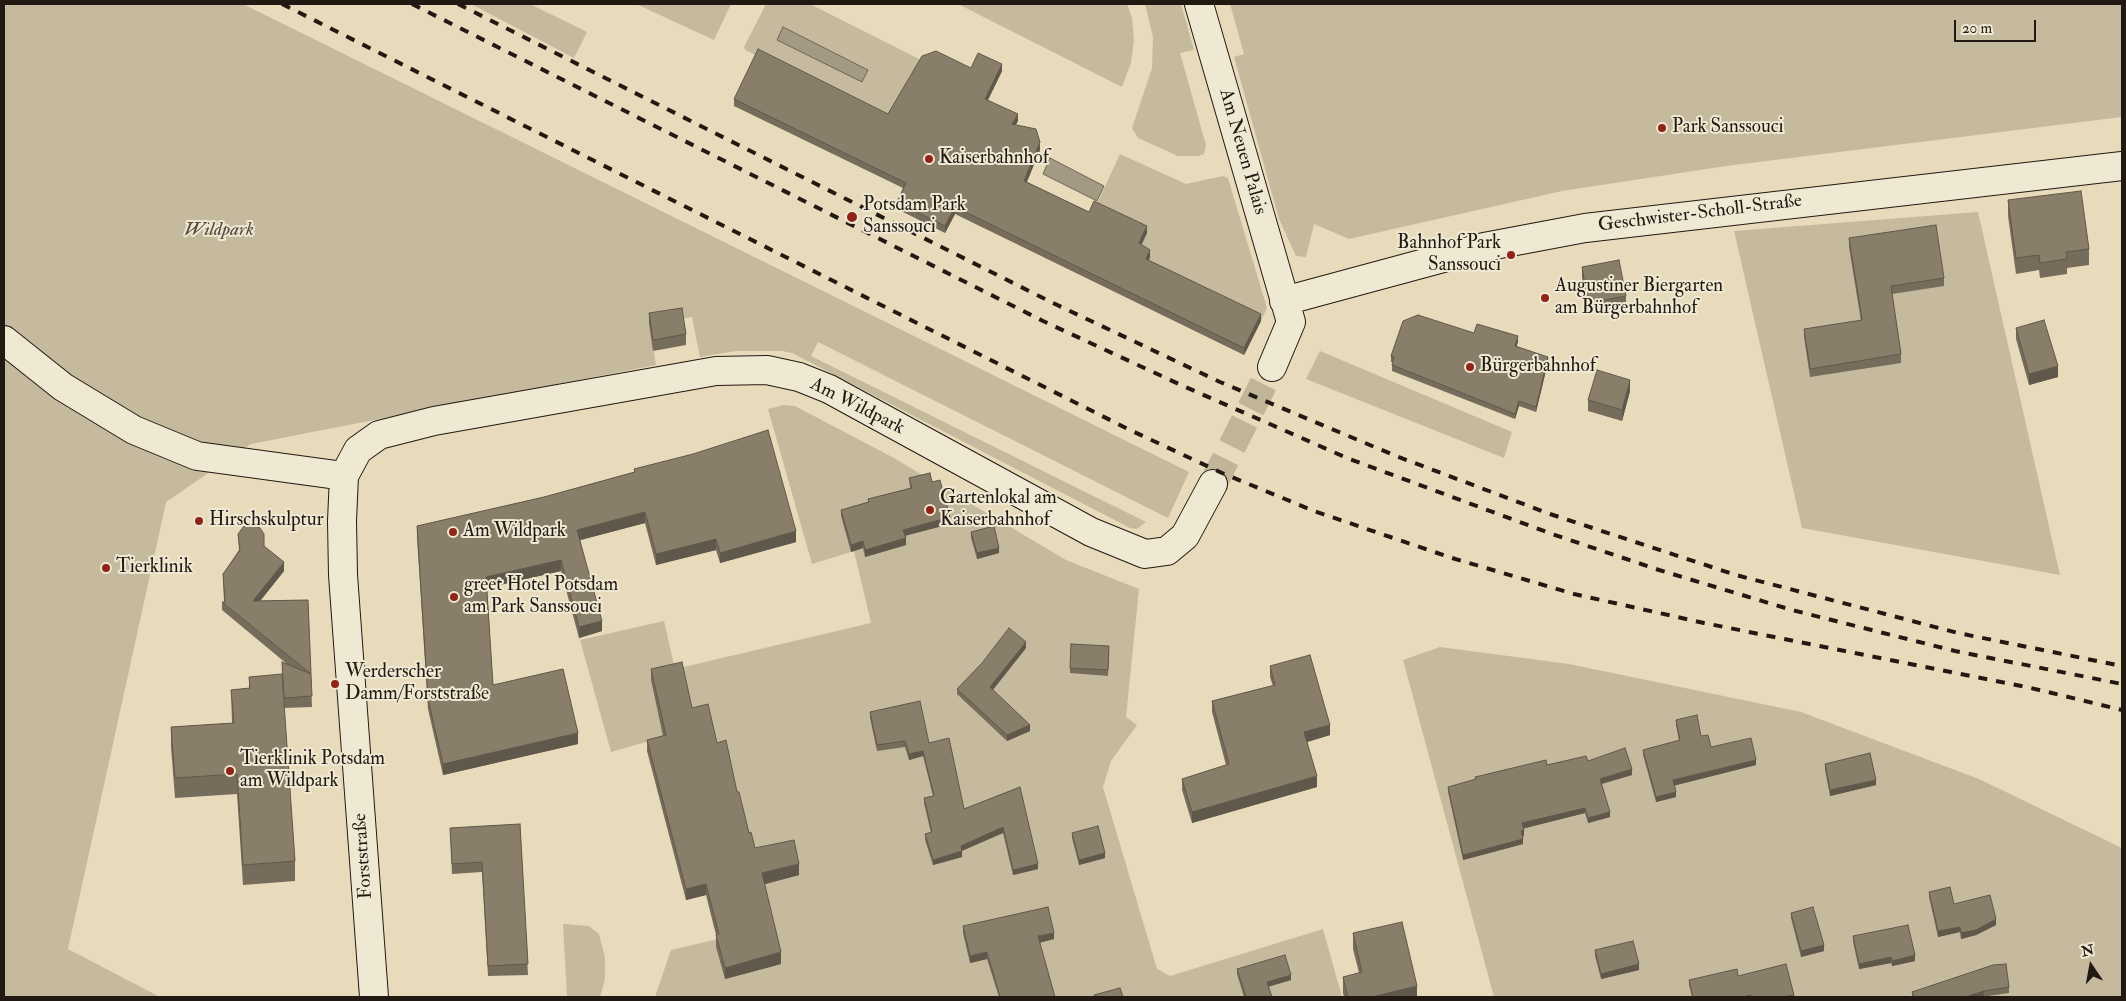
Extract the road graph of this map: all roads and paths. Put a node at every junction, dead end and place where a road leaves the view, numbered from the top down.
1 (1199, 4) edge
2 (2122, 166) edge
3 (1284, 301) junction
4 (4, 340) edge
5 (1272, 367) tunnel mouth
6 (344, 476) junction
7 (1213, 484) tunnel mouth
8 (374, 997) edge

1 - 3 street, Am Neuen Palais
2 - 3 street, Geschwister-Scholl-Straße
3 - 5 street
4 - 6 street
6 - 7 street, Am Wildpark
6 - 8 street, Forststraße

